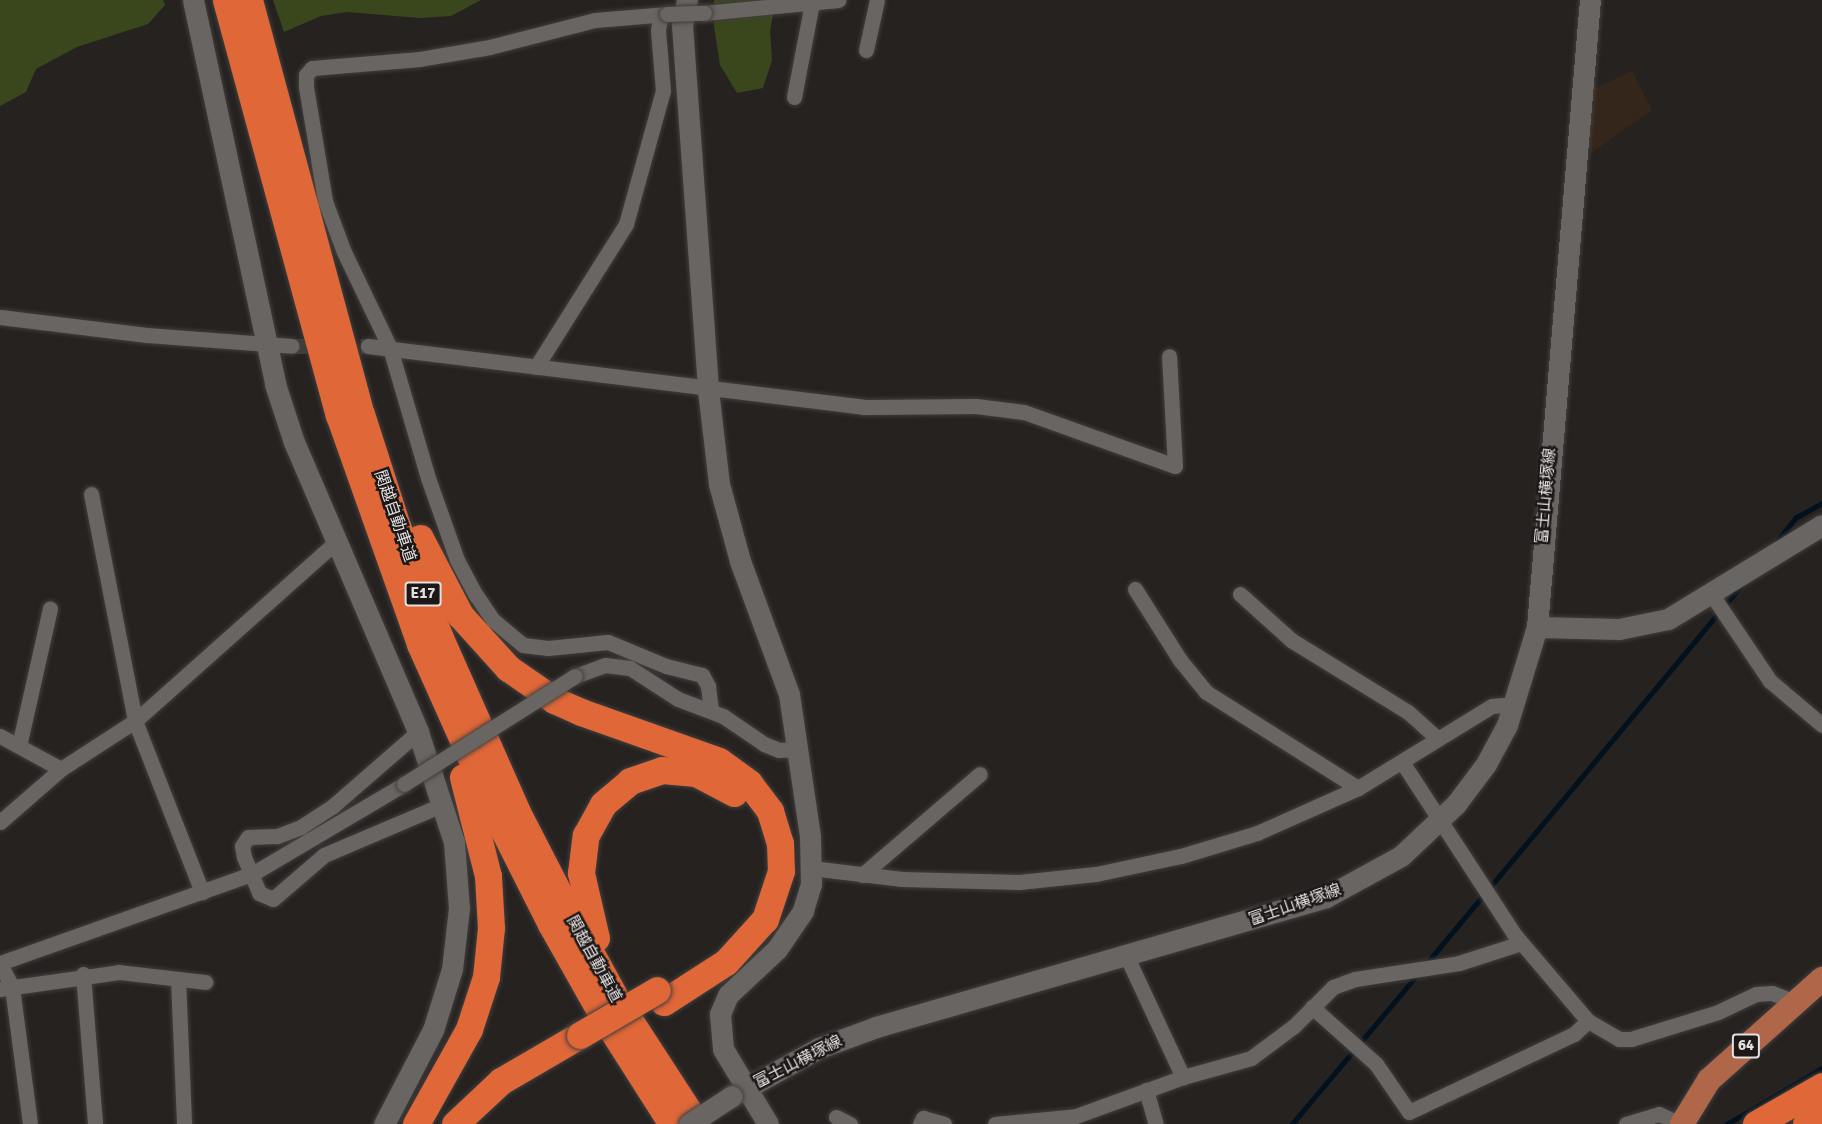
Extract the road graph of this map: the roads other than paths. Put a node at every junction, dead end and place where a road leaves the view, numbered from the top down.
1 (193, 0) edge
2 (226, 0) edge
3 (687, 0) edge
4 (838, 0) edge
5 (877, 0) edge
6 (1590, 0) edge
7 (812, 3) junction
8 (664, 15) junction
9 (245, 16) edge
10 (866, 50) dead end
11 (794, 97) dead end
12 (328, 296) junction
13 (0, 317) edge
14 (267, 345) junction
15 (292, 345) tunnel mouth
16 (368, 345) tunnel mouth
17 (390, 348) junction
18 (1169, 356) dead end
19 (536, 367) junction
20 (708, 390) junction
21 (91, 494) dead end
22 (1822, 525) edge
23 (379, 537) junction
24 (337, 541) junction
25 (1135, 589) dead end
26 (1240, 594) dead end
27 (1712, 595) junction
28 (50, 608) dead end
29 (1537, 627) junction
30 (1516, 704) junction
31 (711, 710) junction
32 (135, 721) junction
33 (1822, 725) edge
34 (418, 732) junction
35 (0, 736) edge
36 (1438, 739) junction
37 (19, 746) junction
38 (799, 749) junction
39 (1402, 762) junction
40 (61, 769) junction
41 (980, 774) dead end
42 (1358, 788) junction
43 (444, 804) junction
44 (1440, 821) junction
45 (0, 822) edge
46 (811, 868) junction
47 (252, 874) junction
48 (862, 875) junction
49 (202, 892) junction
50 (1521, 943) junction
51 (1126, 955) junction
52 (0, 964) edge
53 (83, 974) junction
54 (178, 979) junction
55 (1822, 979) edge
56 (205, 981) dead end
57 (6, 988) edge
58 (660, 996) junction
59 (1795, 1002) junction
60 (1312, 1007) junction
61 (1588, 1021) junction
62 (583, 1042) junction
63 (1183, 1077) junction
64 (1822, 1086) edge
65 (1146, 1090) junction
66 (739, 1092) junction
67 (1822, 1114) edge
68 (836, 1117) dead end
69 (30, 1124) edge
70 (95, 1124) edge
71 (184, 1124) edge
72 (384, 1124) edge
73 (416, 1124) edge
74 (456, 1124) edge
75 (476, 1124) edge
76 (672, 1124) edge
77 (689, 1124) edge
78 (697, 1124) edge
79 (707, 1124) edge
80 (768, 1124) edge
81 (850, 1124) edge
82 (920, 1124) edge
83 (944, 1124) edge
84 (995, 1124) edge
85 (1156, 1124) edge
86 (1626, 1124) edge
87 (1681, 1124) edge
88 (1756, 1124) edge
89 (1806, 1124) edge

1 - 14 street
2 - 9 highway, 関越自動車道 / E17
3 - 20 street
4 - 7 street
5 - 10 street
6 - 29 street, 富士山横塚線
7 - 8 street, bridge
7 - 11 street
8 - 17 street
8 - 19 street
9 - 12 highway, 関越自動車道 / E17
9 - 23 highway, 関越自動車道 / E17
12 - 58 highway
12 - 78 highway, 関越自動車道 / E17
13 - 14 street
14 - 15 street
14 - 24 street
16 - 17 street
17 - 19 street
17 - 31 street
18 - 20 street
19 - 20 street
20 - 38 street
21 - 32 street
22 - 27 street
23 - 73 highway
23 - 76 highway, 関越自動車道 / E17
24 - 32 street
24 - 34 street
25 - 42 street
26 - 36 street
27 - 29 street
27 - 33 street
28 - 37 street
29 - 30 street, 富士山横塚線
30 - 36 street
30 - 44 street, 富士山横塚線
31 - 38 street
31 - 47 street, bridge
32 - 40 street
32 - 49 street
34 - 43 street
34 - 47 street
35 - 37 street
36 - 39 street
37 - 40 street
38 - 46 street
39 - 42 street
39 - 44 street
40 - 45 street
41 - 48 street
42 - 48 street
43 - 47 street
43 - 72 street
44 - 50 street
44 - 51 street, 富士山横塚線
46 - 48 street
46 - 66 street
47 - 49 street
49 - 52 street
50 - 60 street
50 - 61 street
51 - 63 street
51 - 66 street, 富士山横塚線
52 - 57 street
53 - 54 street
53 - 57 street
53 - 70 street
54 - 56 street
54 - 71 street
55 - 59 main road, 64
57 - 69 street
58 - 62 highway
58 - 79 highway
59 - 61 street
59 - 87 main road, 64
60 - 61 street
60 - 63 street
62 - 74 highway
62 - 75 highway
63 - 65 street
64 - 88 highway
65 - 84 street
65 - 85 street
66 - 77 street, bridge
66 - 80 street, 富士山横塚線
67 - 89 highway
68 - 81 street
82 - 83 street
86 - 87 street

